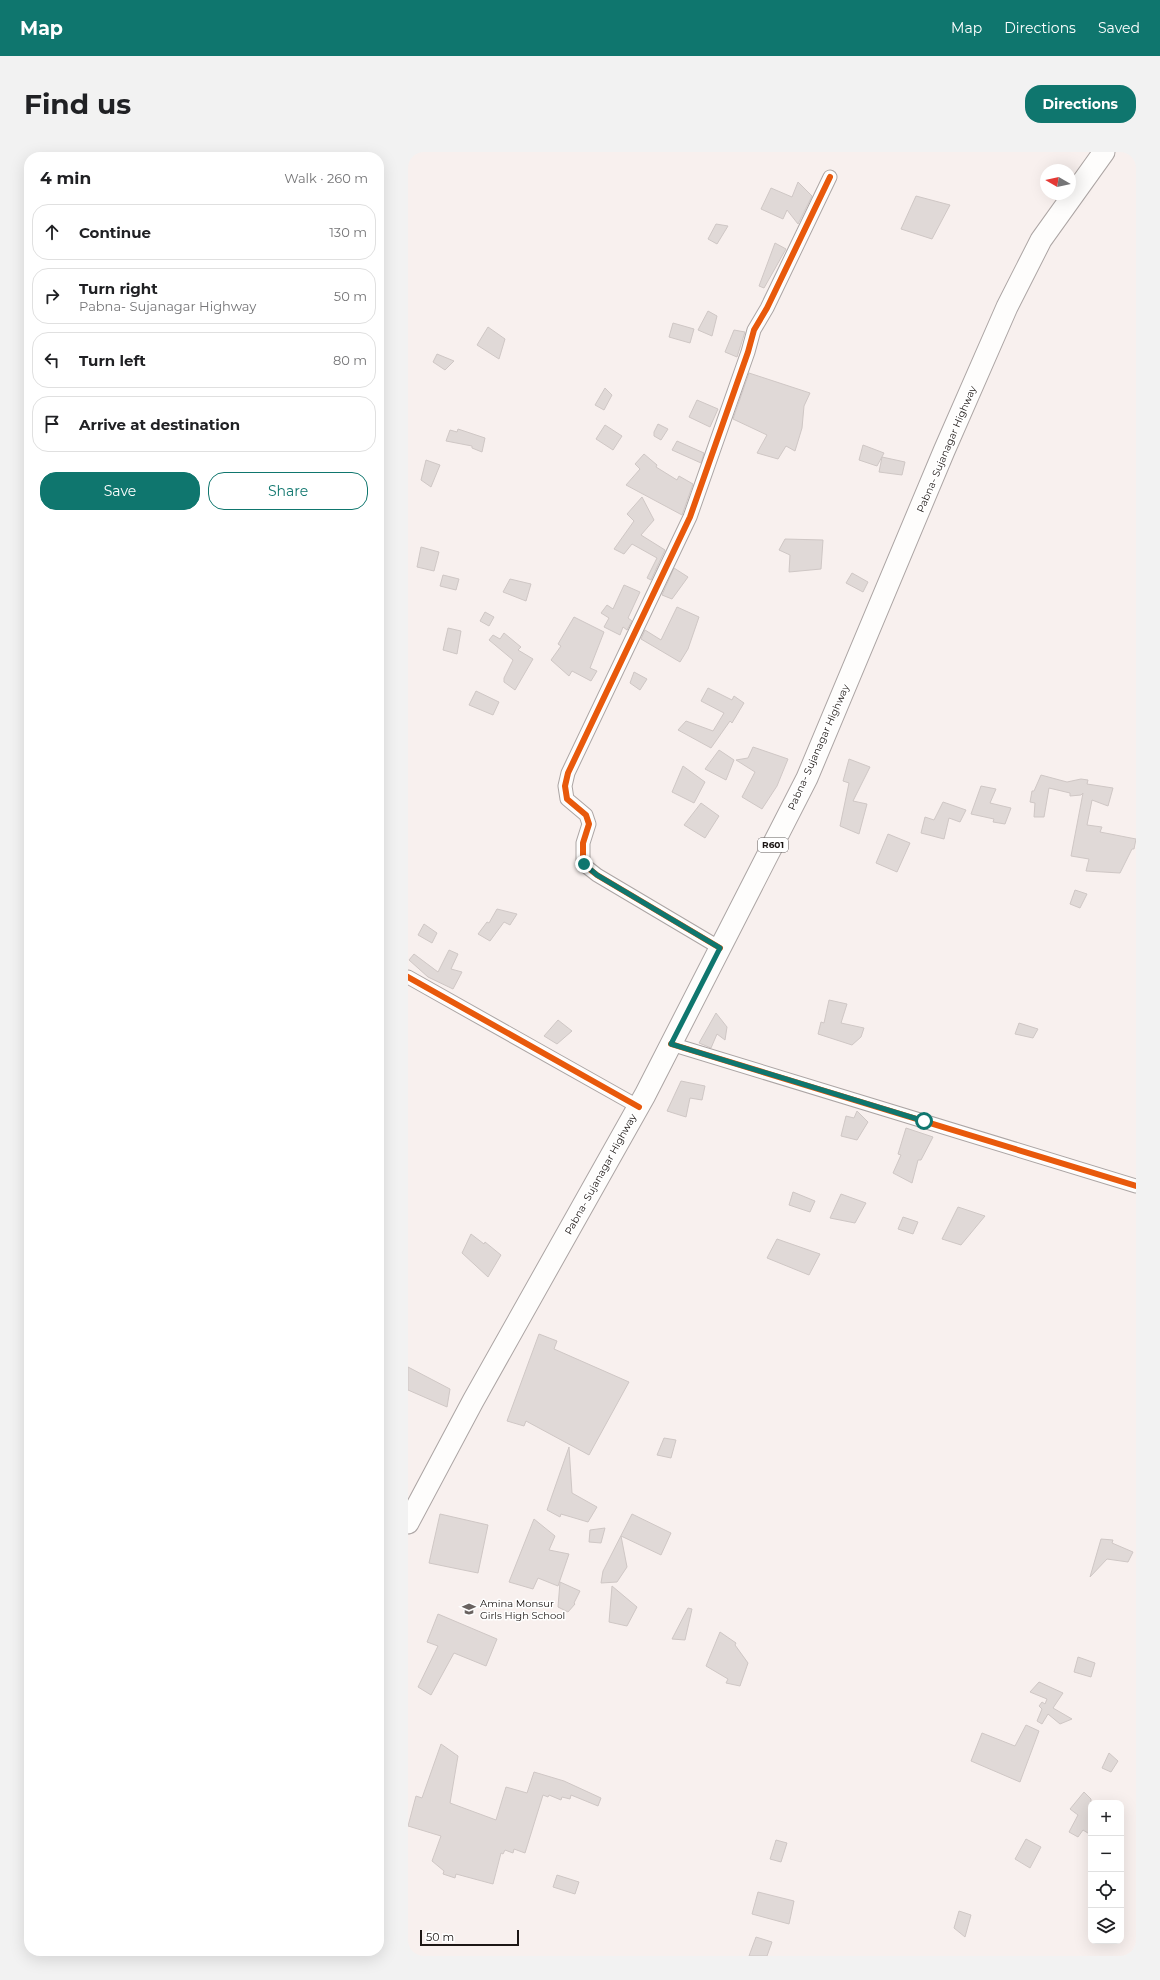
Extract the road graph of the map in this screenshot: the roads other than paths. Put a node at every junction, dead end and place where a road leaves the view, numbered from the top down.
1 (1104, 152) edge
2 (830, 177) dead end
3 (720, 948) junction
4 (408, 977) edge
5 (671, 1044) junction
6 (638, 1107) junction
7 (1136, 1186) edge
8 (408, 1523) edge

1 - 3 main road, Pabna- Sujanagar Highway / R601
2 - 3 street
3 - 5 main road, Pabna- Sujanagar Highway / R601
4 - 6 street
5 - 6 main road, Pabna- Sujanagar Highway / R601
5 - 7 street
6 - 8 main road, Pabna- Sujanagar Highway / R601

